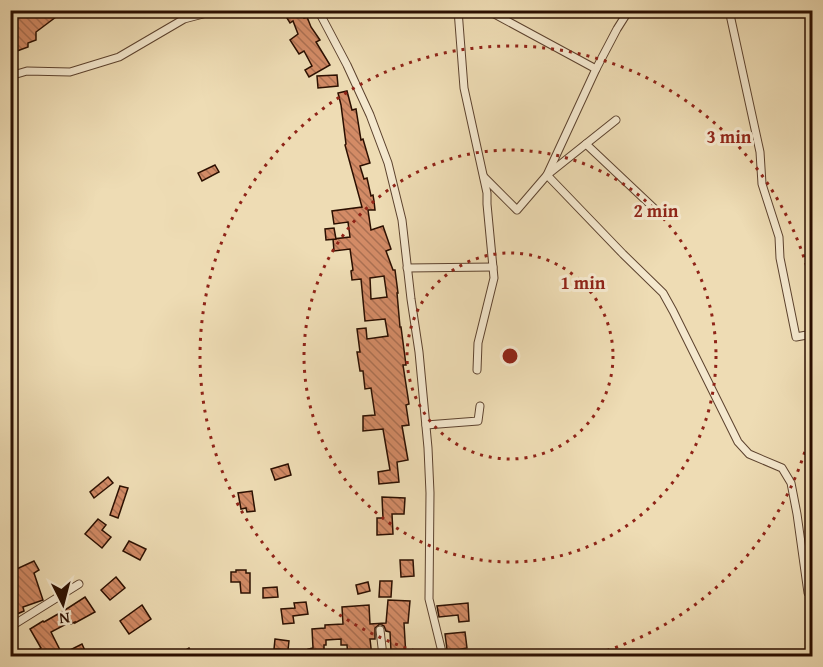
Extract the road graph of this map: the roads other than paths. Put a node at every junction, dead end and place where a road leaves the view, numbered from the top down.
1 (218, 10) edge
2 (318, 10) edge
3 (458, 10) edge
4 (487, 10) edge
5 (629, 10) edge
6 (729, 10) edge
7 (596, 69) junction
8 (10, 76) edge
9 (616, 120) dead end
10 (586, 144) junction
11 (547, 175) junction
12 (484, 177) junction
13 (658, 212) dead end
14 (492, 267) junction
15 (407, 268) junction
16 (813, 334) edge
17 (477, 370) dead end
18 (480, 406) dead end
19 (426, 425) junction
20 (79, 584) dead end
21 (808, 593) dead end
22 (10, 627) edge
23 (380, 630) dead end
24 (383, 657) edge
25 (443, 657) edge

1 - 8 street
2 - 15 street
3 - 12 street
4 - 7 street
5 - 7 street
6 - 16 street
7 - 11 street
9 - 10 street
10 - 11 street
10 - 13 street
11 - 12 street
11 - 21 street
12 - 14 street
14 - 15 street
14 - 17 street
15 - 19 street
18 - 19 street
19 - 25 street
20 - 22 street
23 - 24 street

